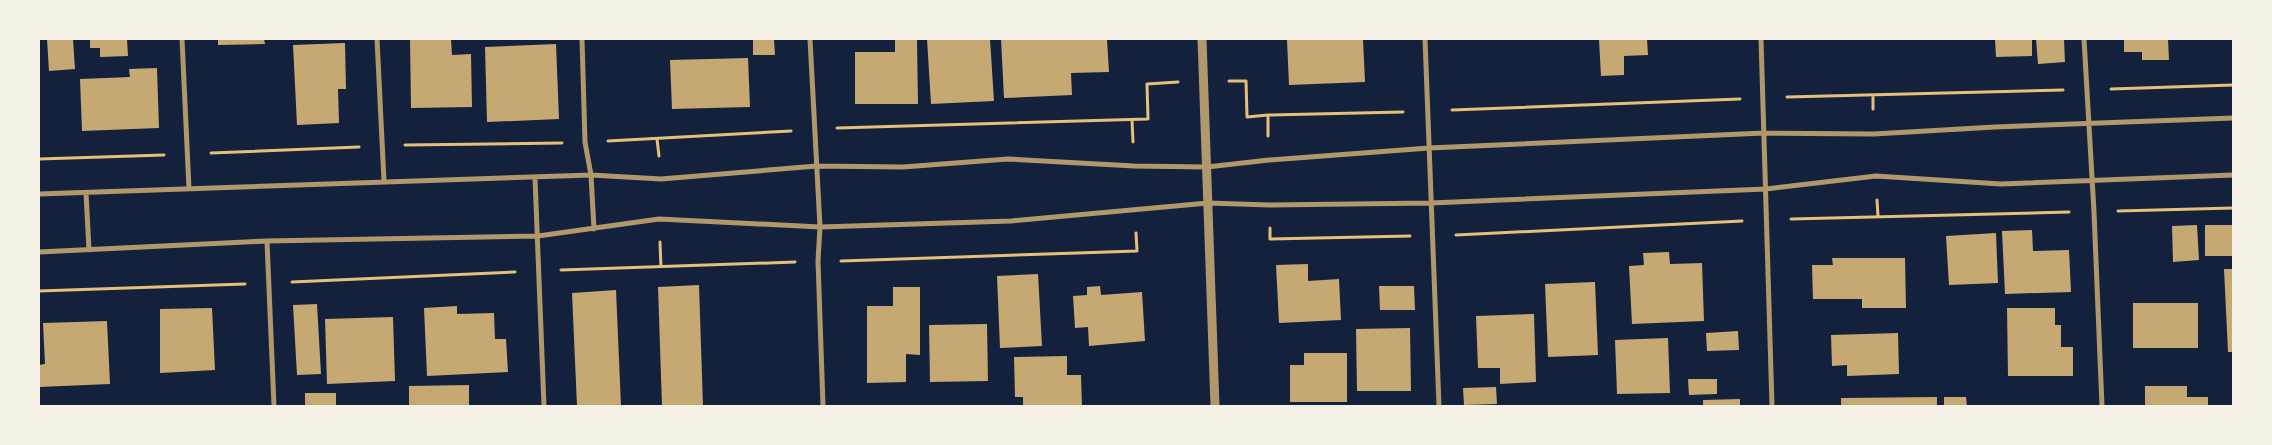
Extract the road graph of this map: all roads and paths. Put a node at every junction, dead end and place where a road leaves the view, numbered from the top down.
1 (182, 39) edge
2 (377, 39) edge
3 (582, 39) edge
4 (810, 39) edge
5 (1202, 39) edge
6 (1425, 39) edge
7 (1761, 39) edge
8 (2084, 39) edge
9 (1203, 80) junction
10 (1247, 117) dead end
11 (2233, 118) edge
12 (2087, 124) junction
13 (814, 129) junction
14 (1764, 133) junction
15 (585, 142) junction
16 (382, 146) junction
17 (1429, 148) junction
18 (187, 154) junction
19 (39, 159) edge
20 (817, 166) junction
21 (1207, 167) junction
22 (591, 175) junction
23 (2233, 175) edge
24 (535, 178) junction
25 (2091, 180) junction
26 (384, 181) junction
27 (1766, 189) junction
28 (189, 190) junction
29 (86, 193) junction
30 (39, 194) edge
31 (1208, 203) junction
32 (1431, 204) junction
33 (820, 227) junction
34 (594, 228) junction
35 (538, 236) junction
36 (267, 241) junction
37 (89, 250) junction
38 (1136, 251) dead end
39 (39, 252) edge
40 (818, 261) junction
41 (538, 271) junction
42 (270, 283) junction
43 (39, 291) edge
44 (274, 406) edge
45 (544, 406) edge
46 (823, 406) edge
47 (1216, 406) edge
48 (1440, 406) edge
49 (1772, 406) edge
50 (2102, 406) edge

1 - 18 street
2 - 16 street
3 - 15 street
4 - 13 street
5 - 9 street
6 - 17 street
7 - 14 street
8 - 12 street
9 - 10 path
9 - 13 path
9 - 21 street
11 - 12 street
12 - 14 street
12 - 25 street
13 - 15 path
13 - 20 street
14 - 17 street
14 - 27 street
15 - 16 path
15 - 22 street
16 - 18 path
16 - 26 street
17 - 21 street
17 - 32 street
18 - 19 path
18 - 28 street
20 - 21 street
20 - 22 street
20 - 33 street
21 - 31 street
22 - 24 street
22 - 34 street
23 - 25 street
24 - 26 street
24 - 35 street
25 - 27 street
25 - 50 street
26 - 28 street
27 - 32 street
27 - 49 street
28 - 29 street
29 - 30 street
29 - 37 street
31 - 32 street
31 - 33 street
31 - 47 street
32 - 48 street
33 - 34 street
33 - 40 street
34 - 35 street
35 - 36 street
35 - 41 street
36 - 37 street
36 - 42 street
37 - 39 street
38 - 40 path
40 - 41 path
40 - 46 street
41 - 42 path
41 - 45 street
42 - 43 path
42 - 44 street

